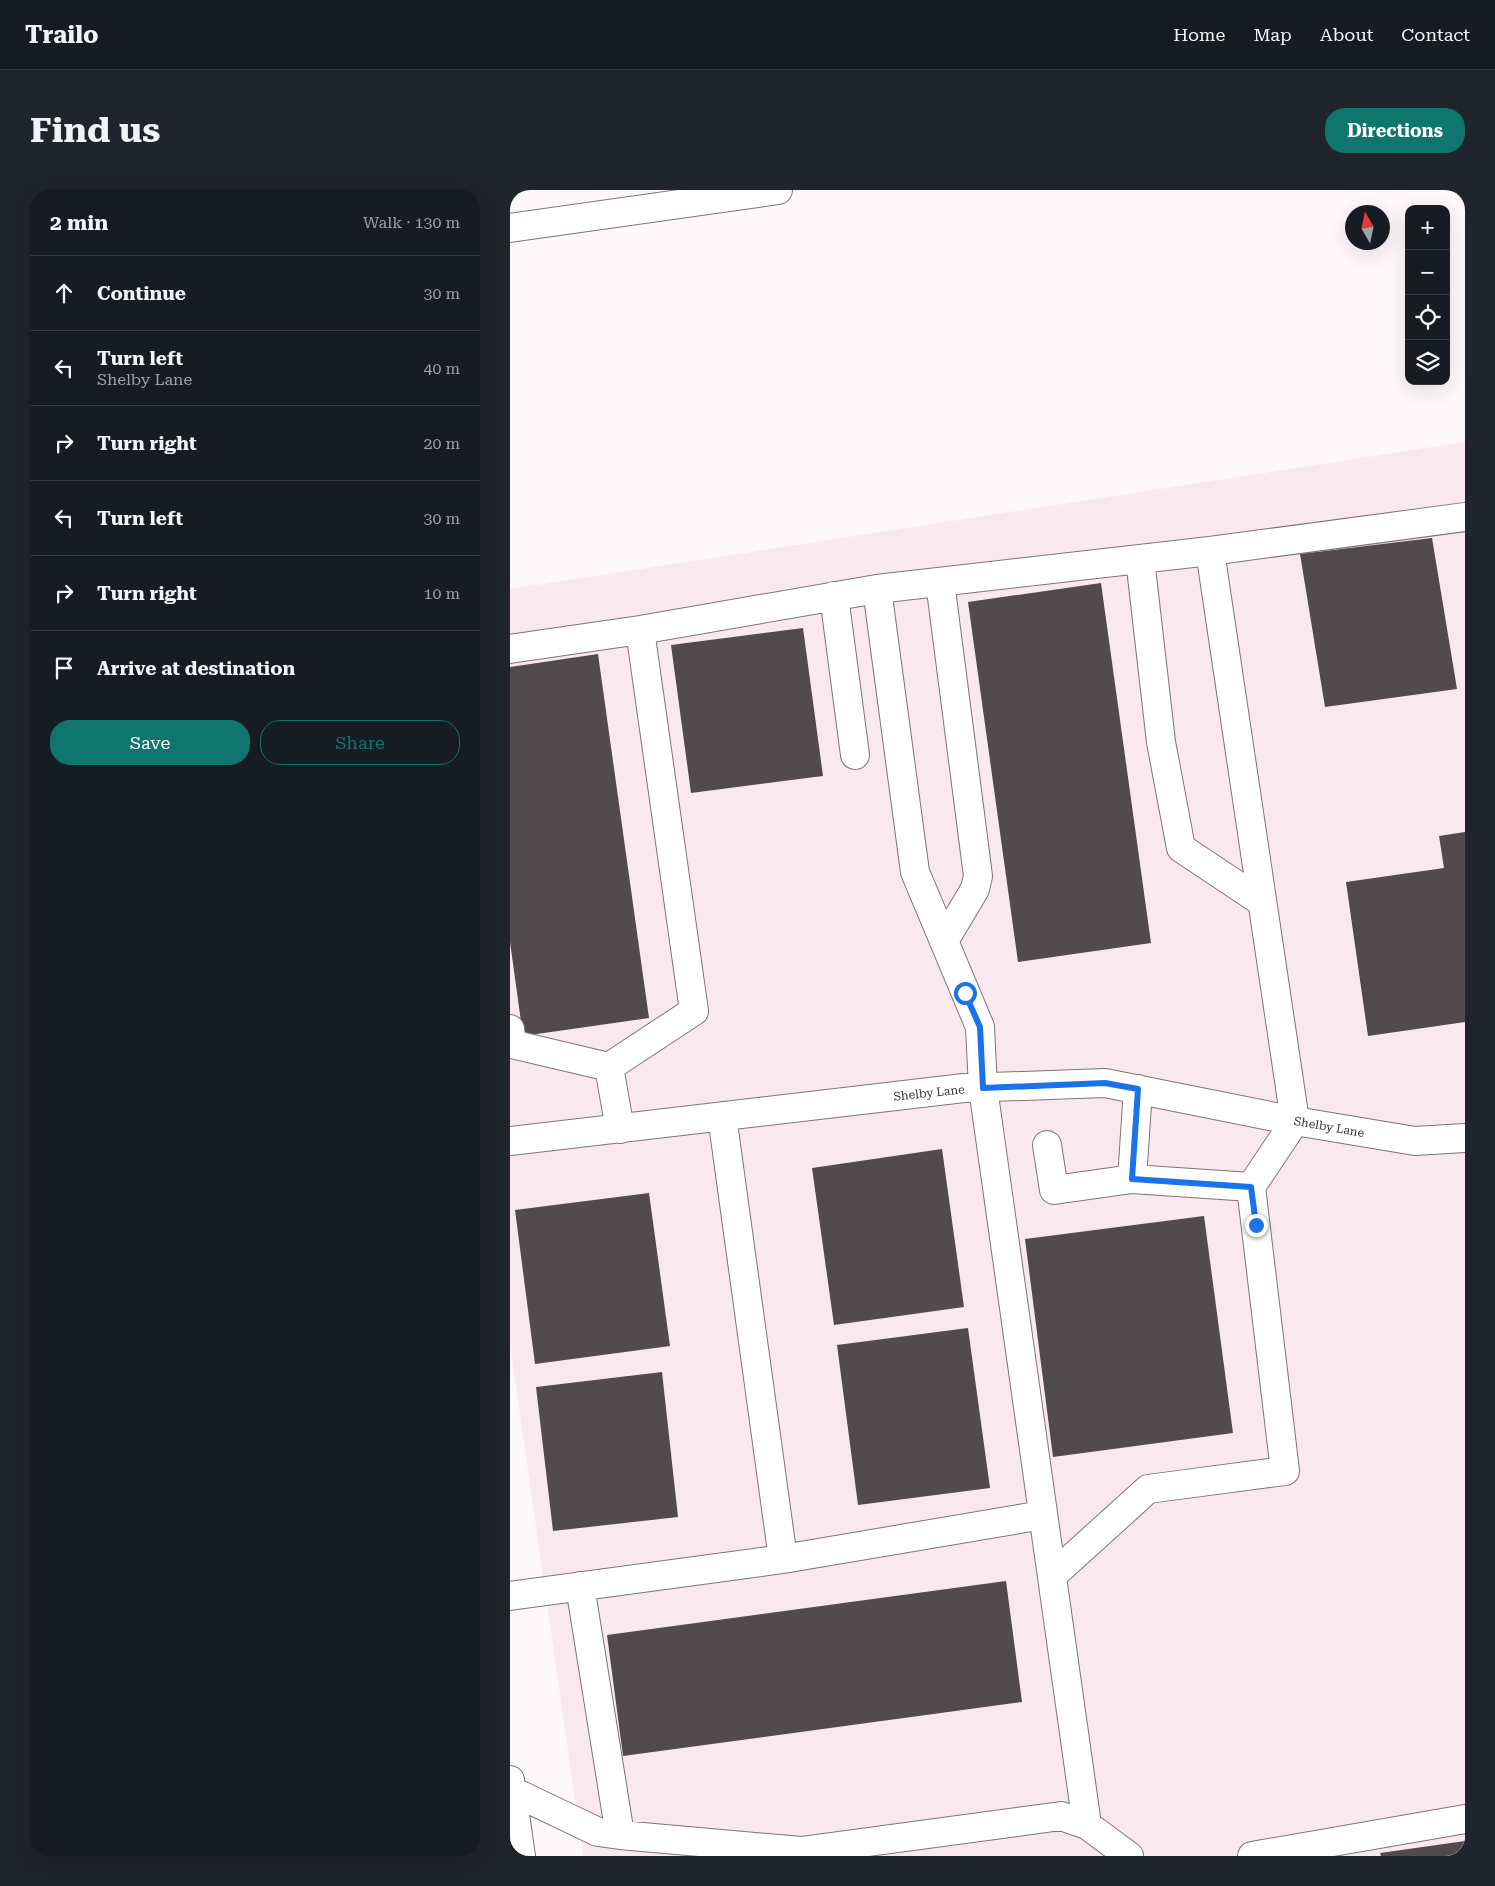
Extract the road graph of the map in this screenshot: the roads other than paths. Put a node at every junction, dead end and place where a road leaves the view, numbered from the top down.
1 (778, 190) edge
2 (510, 228) edge
3 (1465, 517) edge
4 (1210, 551) junction
5 (1140, 559) junction
6 (940, 582) junction
7 (877, 589) junction
8 (834, 596) junction
9 (640, 630) junction
10 (510, 649) edge
11 (855, 755) dead end
12 (1262, 902) junction
13 (944, 941) junction
14 (510, 1029) edge
15 (609, 1067) junction
16 (983, 1088) junction
17 (1138, 1089) junction
18 (722, 1116) junction
19 (1295, 1121) junction
20 (620, 1129) junction
21 (1465, 1138) edge
22 (510, 1142) edge
23 (1047, 1145) dead end
24 (1132, 1179) junction
25 (1251, 1187) junction
26 (1044, 1515) junction
27 (783, 1559) junction
28 (1052, 1576) junction
29 (580, 1586) junction
30 (510, 1596) edge
31 (511, 1786) edge
32 (1465, 1820) edge
33 (1087, 1825) junction
34 (620, 1835) junction
35 (803, 1853) edge
36 (521, 1856) edge
37 (1129, 1856) edge
38 (1252, 1856) edge

1 - 2 street
3 - 4 street
4 - 5 street
4 - 12 street
5 - 6 street
5 - 12 street
6 - 7 street
6 - 13 street
7 - 8 street
7 - 13 street
8 - 9 street
8 - 11 street
9 - 10 street
9 - 15 street
12 - 19 street
13 - 16 street
14 - 15 street
15 - 20 street
16 - 17 street, Shelby Lane
16 - 18 street, Shelby Lane
16 - 26 street
17 - 19 street, Shelby Lane
17 - 24 street
18 - 20 street, Shelby Lane
18 - 27 street
19 - 21 street, Shelby Lane
19 - 25 street
20 - 22 street, Shelby Lane
23 - 24 street
24 - 25 street
25 - 28 street
26 - 27 street
26 - 28 street
27 - 29 street
28 - 33 street
29 - 30 street
29 - 34 street
31 - 34 street
31 - 36 street
32 - 38 street
33 - 35 street
33 - 37 street
34 - 35 street

